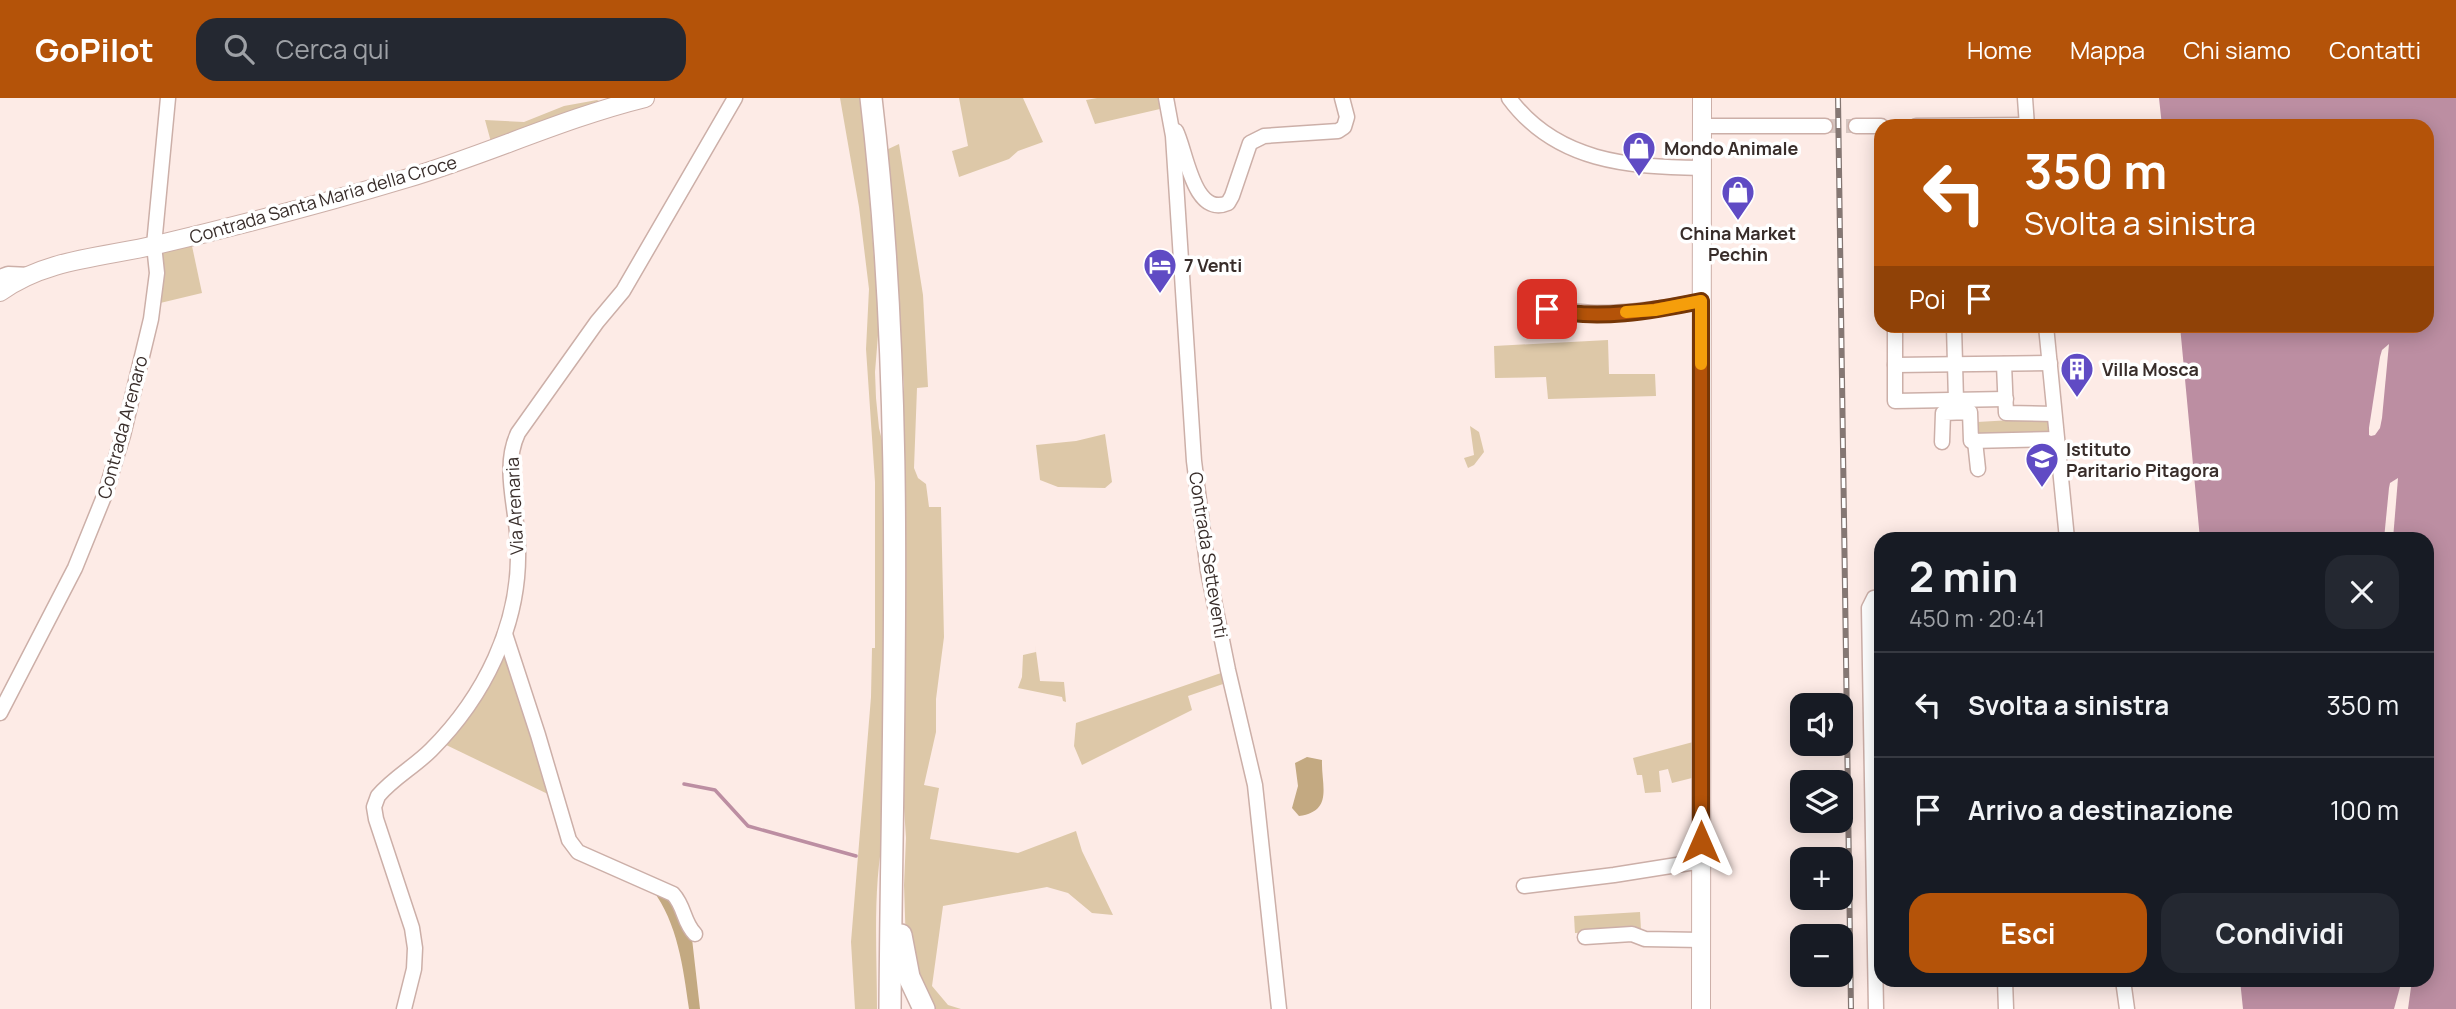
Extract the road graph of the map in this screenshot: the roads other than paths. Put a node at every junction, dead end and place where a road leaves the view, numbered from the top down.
1 (168, 98) edge
2 (645, 98) edge
3 (735, 98) edge
4 (871, 98) edge
5 (1166, 98) edge
6 (1342, 98) edge
7 (1509, 98) edge
8 (1702, 98) edge
9 (2025, 98) edge
10 (1170, 118) junction
11 (2026, 119) edge
12 (1702, 126) junction
13 (1825, 126) tunnel mouth
14 (1856, 126) tunnel mouth
15 (1874, 127) edge
16 (1701, 168) junction
17 (154, 246) junction
18 (1, 282) edge
19 (1701, 301) junction
20 (1542, 311) dead end
21 (1895, 333) edge
22 (1954, 333) edge
23 (2047, 333) edge
24 (2050, 363) junction
25 (1956, 364) junction
26 (2004, 364) junction
27 (1895, 365) junction
28 (2006, 399) junction
29 (1956, 401) junction
30 (2054, 414) junction
31 (2056, 439) junction
32 (1975, 441) junction
33 (1942, 442) dead end
34 (1978, 469) dead end
35 (2066, 532) edge
36 (1874, 598) edge
37 (505, 635) junction
38 (1874, 697) edge
39 (0, 713) edge
40 (1702, 861) junction
41 (892, 863) junction
42 (1524, 886) dead end
43 (695, 934) dead end
44 (1585, 937) dead end
45 (1701, 940) junction
46 (1877, 987) edge
47 (2005, 987) edge
48 (2124, 987) edge
49 (890, 1002) edge
50 (404, 1009) edge
51 (924, 1009) edge
52 (1279, 1009) edge
53 (1701, 1009) edge
54 (1876, 1009) edge
55 (2006, 1009) edge
56 (2127, 1009) edge

1 - 17 street, Contrada Arenaro
2 - 17 main road, Contrada Santa Maria della Croce
3 - 37 street, Via Arenaria
4 - 41 highway
5 - 10 street, Contrada Setteventi
6 - 10 street
7 - 16 street
8 - 12 main road
9 - 11 street
10 - 52 street, Contrada Setteventi
12 - 13 street
12 - 16 main road
14 - 15 street
16 - 19 main road
17 - 18 main road, Contrada Santa Maria della Croce
17 - 39 street, Contrada Arenaro
19 - 20 street
19 - 40 main road
21 - 27 street
22 - 25 street
23 - 24 street
24 - 26 street
24 - 30 street
25 - 26 street
25 - 27 street
25 - 29 street
26 - 28 street
27 - 29 street
28 - 29 street
28 - 30 street
30 - 31 street
31 - 32 street
31 - 35 street
32 - 33 street
32 - 34 street
36 - 38 street
37 - 43 street
37 - 50 street, Via Arenaria
40 - 42 street
40 - 45 main road
41 - 49 highway
41 - 51 highway
44 - 45 street
45 - 53 main road
46 - 54 street
47 - 55 street
48 - 56 street

